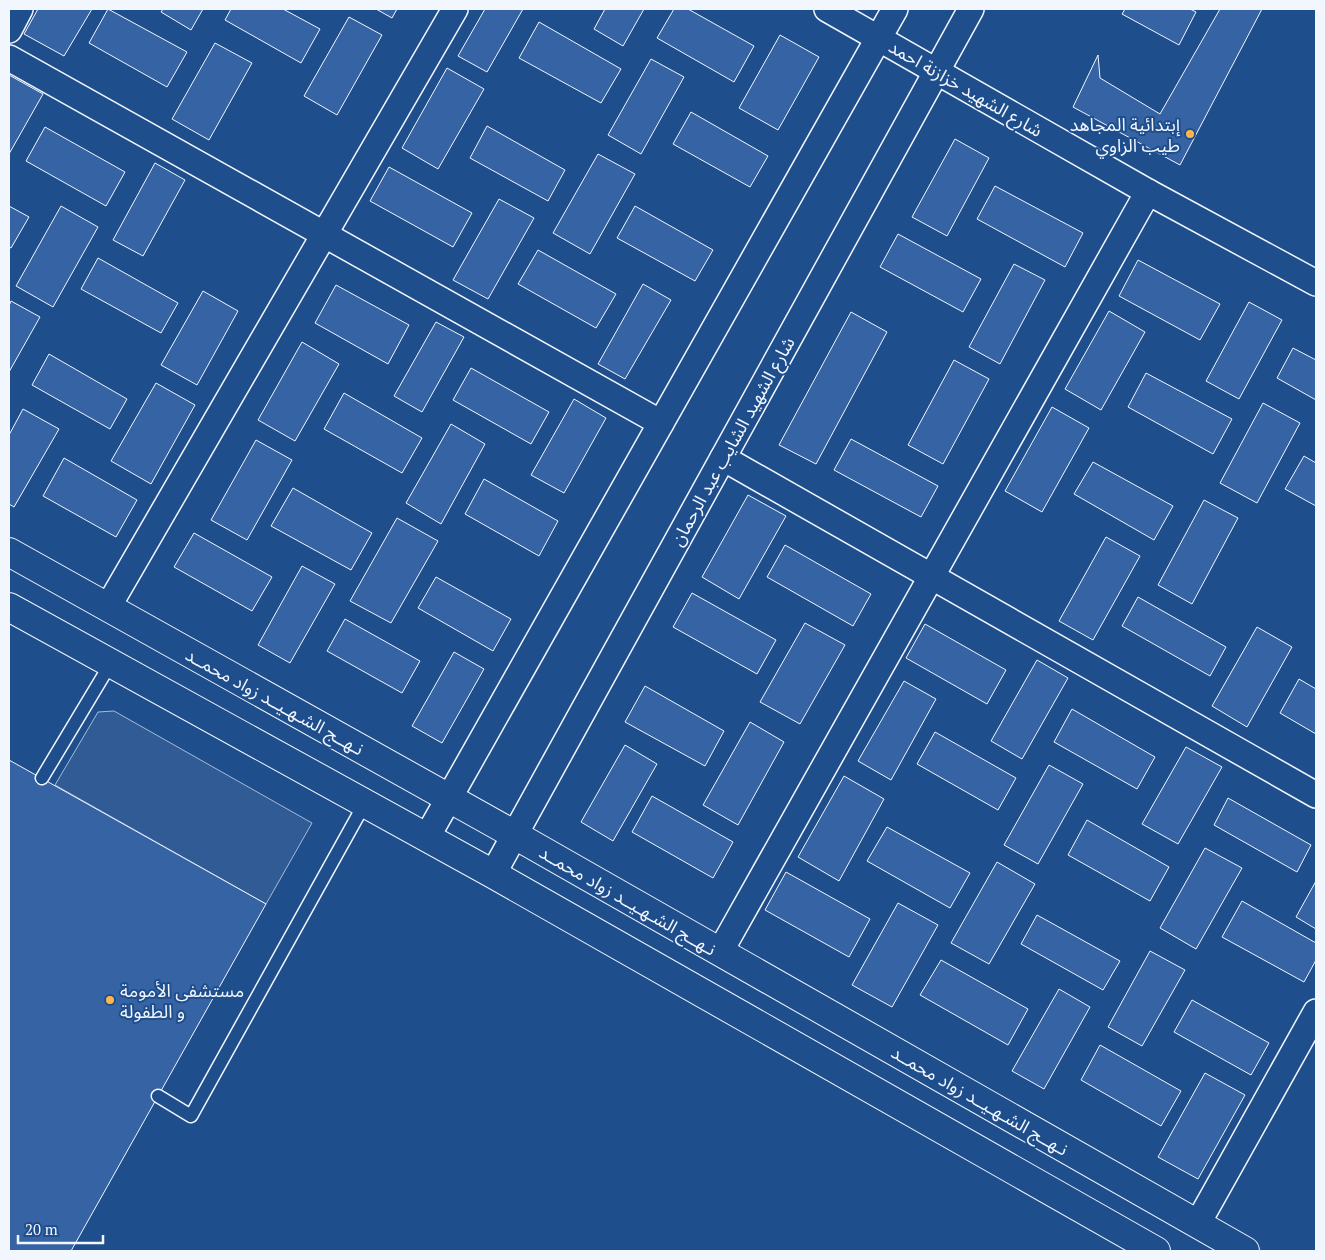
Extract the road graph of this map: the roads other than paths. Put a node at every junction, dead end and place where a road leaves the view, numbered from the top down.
1 (20, 9) edge
2 (455, 9) edge
3 (827, 9) edge
4 (895, 9) edge
5 (971, 9) edge
6 (9, 30) edge
7 (878, 38) junction
8 (9, 58) edge
9 (937, 70) junction
10 (1148, 192) junction
11 (324, 234) junction
12 (1316, 283) edge
13 (661, 423) junction
14 (723, 458) junction
15 (9, 552) edge
16 (931, 577) junction
17 (9, 607) edge
18 (108, 607) junction
19 (111, 663) junction
20 (42, 778) dead end
21 (1316, 795) edge
22 (448, 798) junction
23 (365, 803) junction
24 (515, 835) junction
25 (427, 837) junction
26 (493, 874) junction
27 (720, 952) junction
28 (1316, 1012) edge
29 (158, 1096) dead end
30 (1198, 1223) junction
31 (1156, 1251) edge
32 (1245, 1251) edge

1 - 6 street
2 - 11 street
3 - 7 street, شارع الشهيد خزازنة احمد
4 - 7 street
5 - 9 street, شارع الشهيد الشايب عبد الرحمان
7 - 9 street, شارع الشهيد خزازنة احمد
7 - 13 street
8 - 11 street
9 - 10 street, شارع الشهيد خزازنة احمد
9 - 14 street, شارع الشهيد الشايب عبد الرحمان
10 - 12 street, شارع الشهيد خزازنة احمد
10 - 16 street
11 - 13 street
11 - 18 street
13 - 22 street
14 - 16 street
14 - 24 street, شارع الشهيد الشايب عبد الرحمان
15 - 18 main road, نـهــج الشـهـيــد زواد محمــد
16 - 21 street
16 - 27 street
17 - 19 main road
18 - 22 main road, نـهــج الشـهـيــد زواد محمــد
19 - 20 lane
19 - 23 main road
22 - 24 main road, نـهــج الشـهـيــد زواد محمــد
22 - 25 street
23 - 25 main road
23 - 29 lane
24 - 26 street, شارع الشهيد الشايب عبد الرحمان
24 - 27 main road, نـهــج الشـهـيــد زواد محمــد
25 - 26 main road
26 - 31 main road
27 - 30 main road, نـهــج الشـهـيــد زواد محمــد
28 - 30 street
30 - 32 main road, نـهــج الشـهـيــد زواد محمــد

